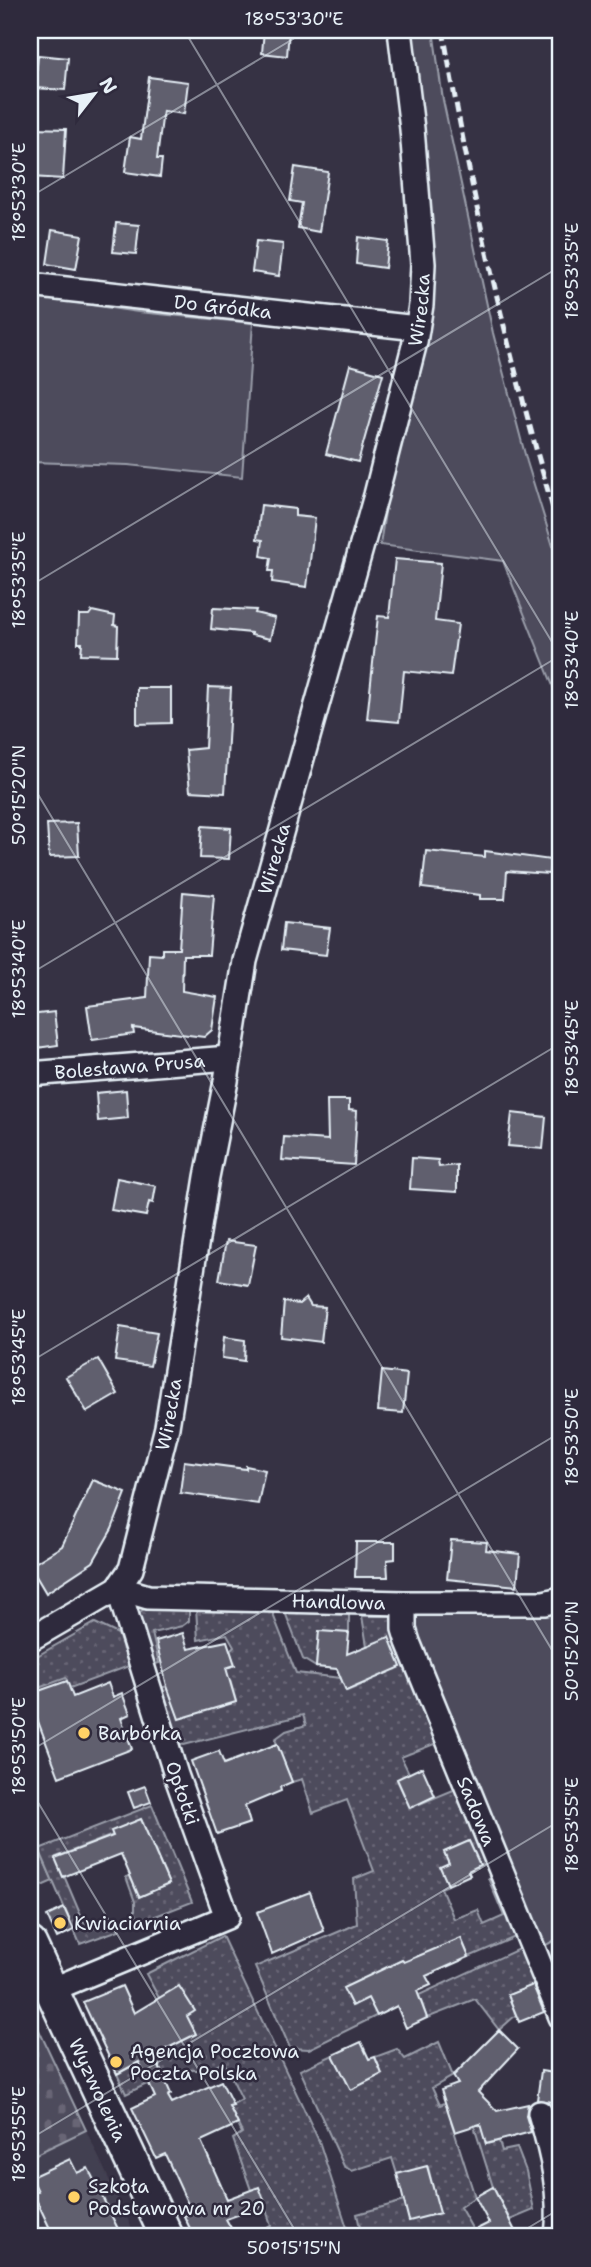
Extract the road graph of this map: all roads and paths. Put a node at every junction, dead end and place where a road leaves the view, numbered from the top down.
1 (400, 30) edge
2 (30, 285) edge
3 (417, 328) junction
4 (229, 1058) junction
5 (30, 1073) edge
6 (118, 1588) junction
7 (561, 1599) edge
8 (404, 1603) junction
9 (30, 1639) edge
10 (30, 1944) edge
11 (51, 1990) junction
12 (561, 2017) edge
13 (540, 2113) dead end
14 (167, 2237) edge
15 (557, 2237) edge

1 - 3 street, Wirecka
2 - 3 street, Do Gródka
3 - 4 street, Wirecka
4 - 5 street, Bolesława Prusa
4 - 6 street, Wirecka
6 - 8 street, Handlowa
6 - 9 street
6 - 11 street, Opłotki
7 - 8 street, Handlowa
8 - 12 street, Sadowa
10 - 11 street, Wyzwolenia
11 - 14 street, Wyzwolenia
13 - 15 street

